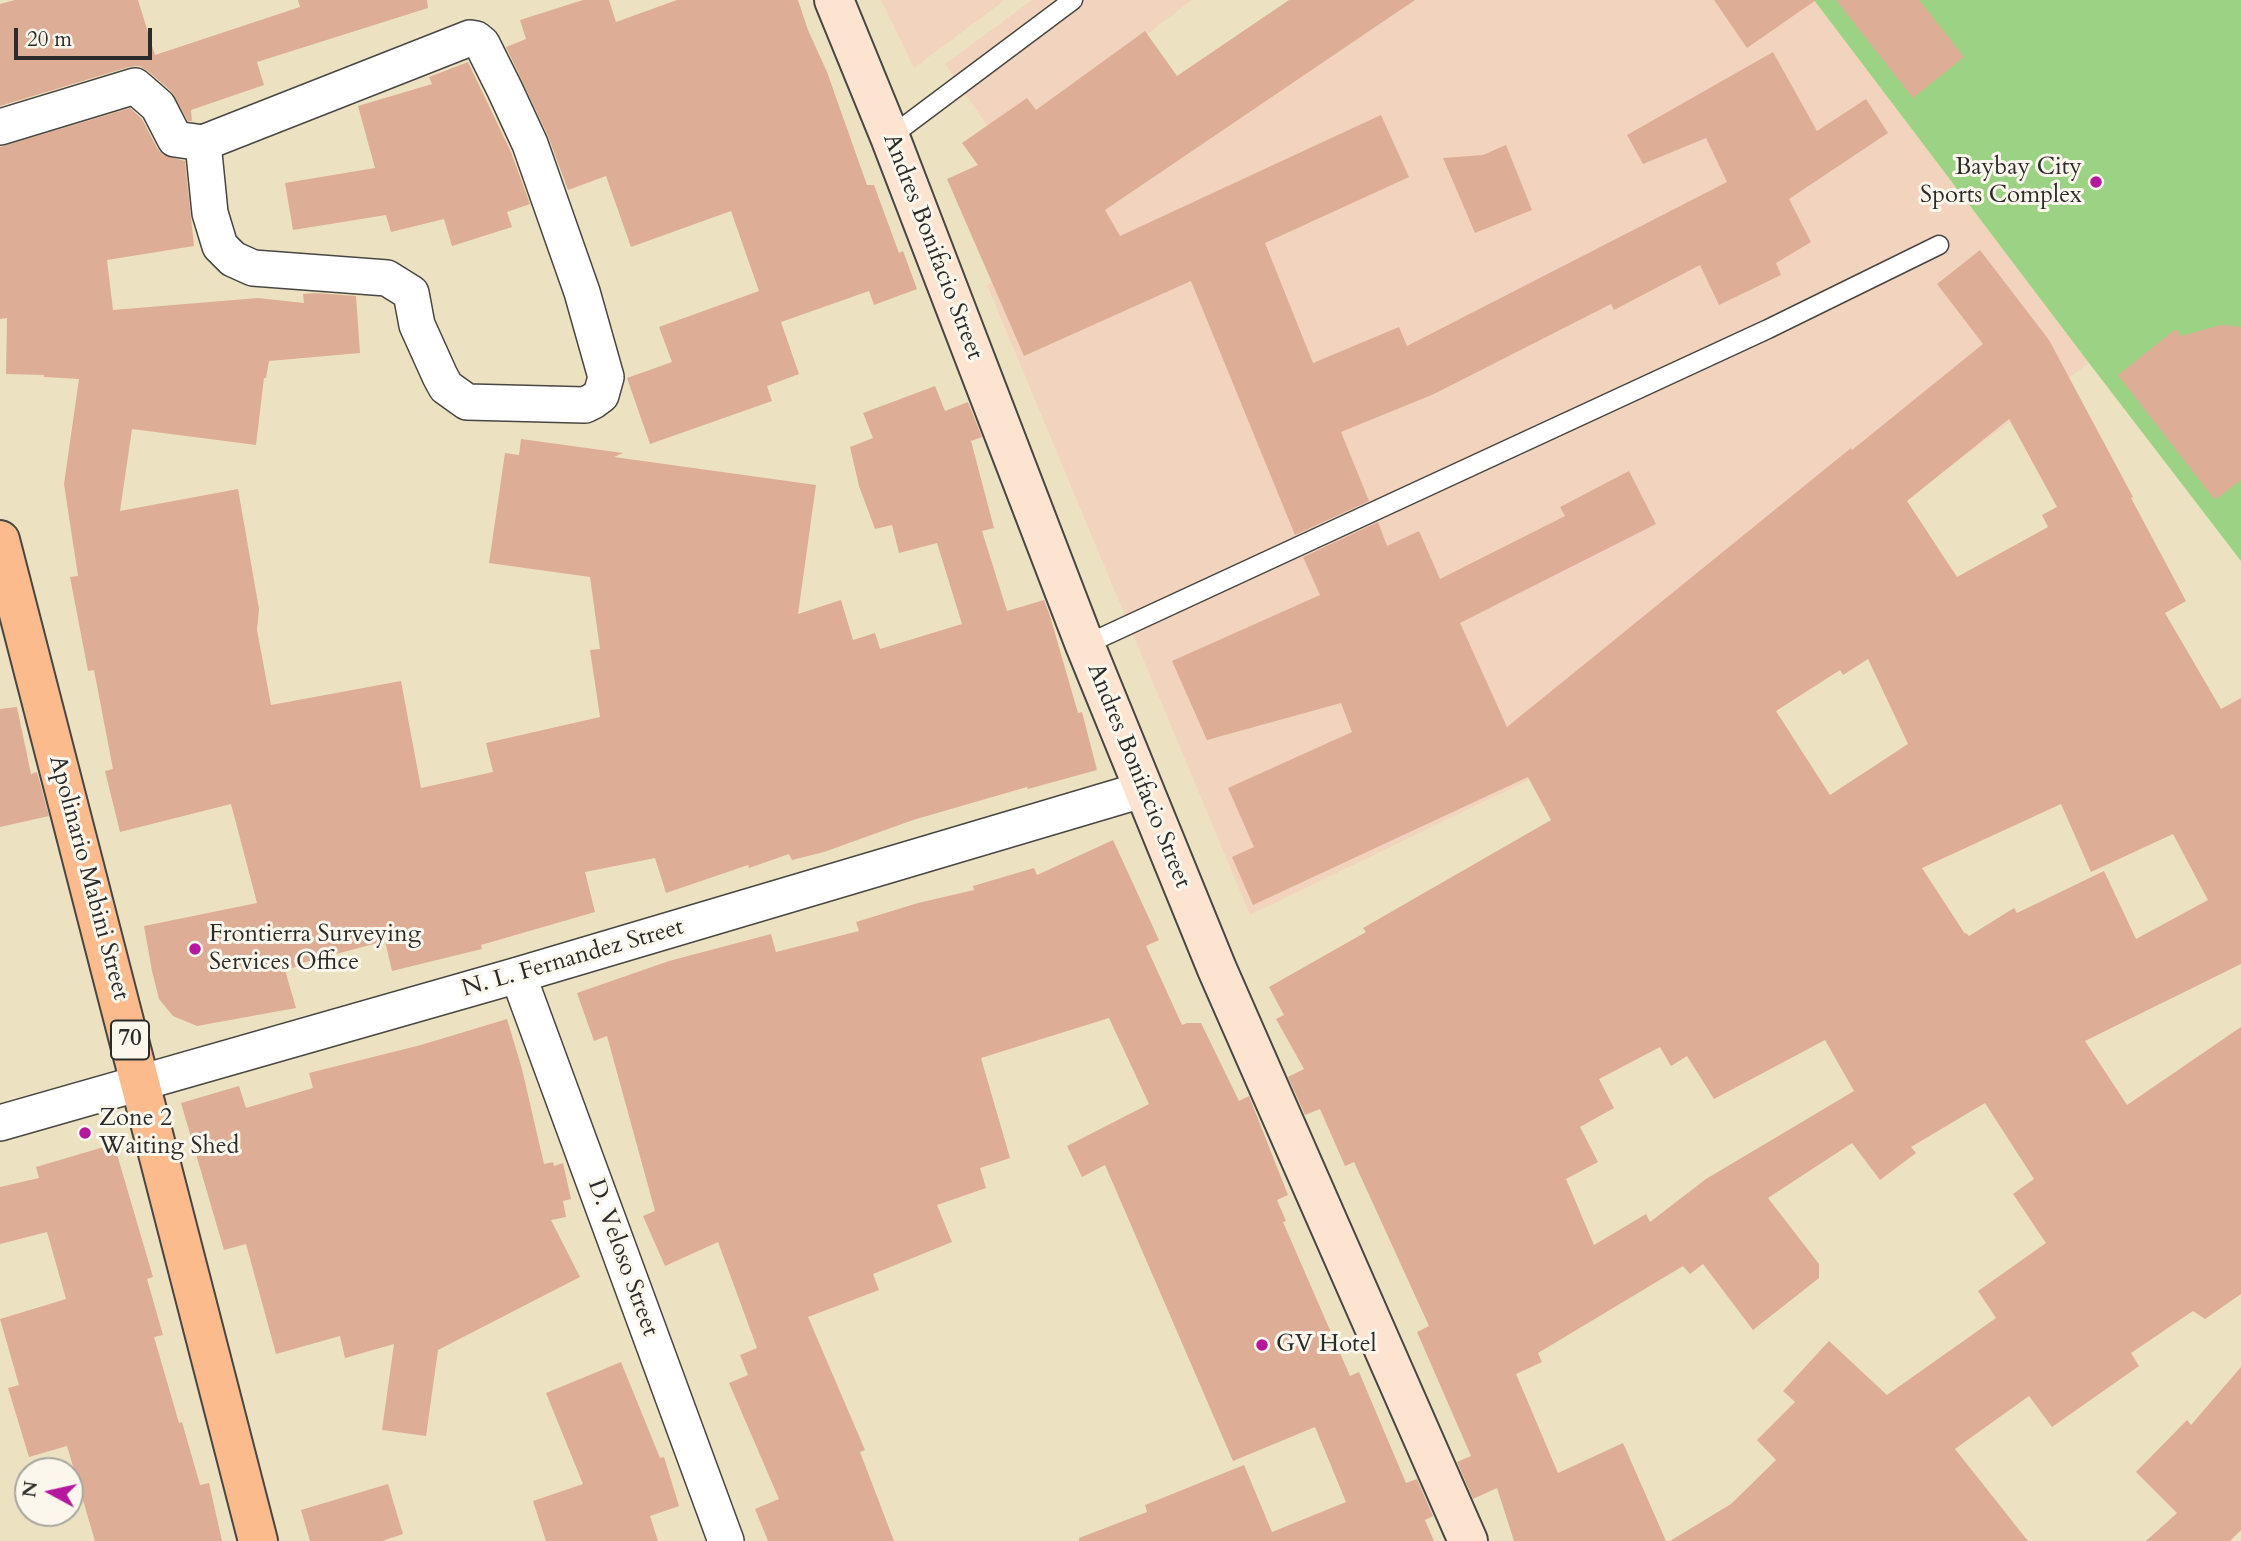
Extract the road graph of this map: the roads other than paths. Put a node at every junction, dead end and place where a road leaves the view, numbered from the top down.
1 (834, 0) edge
2 (1073, 0) edge
3 (0, 127) edge
4 (890, 137) junction
5 (203, 143) junction
6 (1939, 245) dead end
7 (0, 540) edge
8 (1085, 645) junction
9 (1145, 789) junction
10 (518, 975) junction
11 (141, 1083) junction
12 (0, 1123) edge
13 (258, 1541) edge
14 (726, 1541) edge
15 (1468, 1541) edge

1 - 4 street, Andres Bonifacio Street
2 - 4 lane
3 - 5 street
4 - 8 street, Andres Bonifacio Street
5 - 5 street
6 - 8 lane
7 - 11 main road, Apolinario Mabini Street / 70
8 - 9 street, Andres Bonifacio Street
9 - 10 street, N. L. Fernandez Street
9 - 15 street, Andres Bonifacio Street
10 - 11 street, N. L. Fernandez Street
10 - 14 street, D. Veloso Street
11 - 12 street, N. L. Fernandez Street
11 - 13 main road, Apolinario Mabini Street / 70

